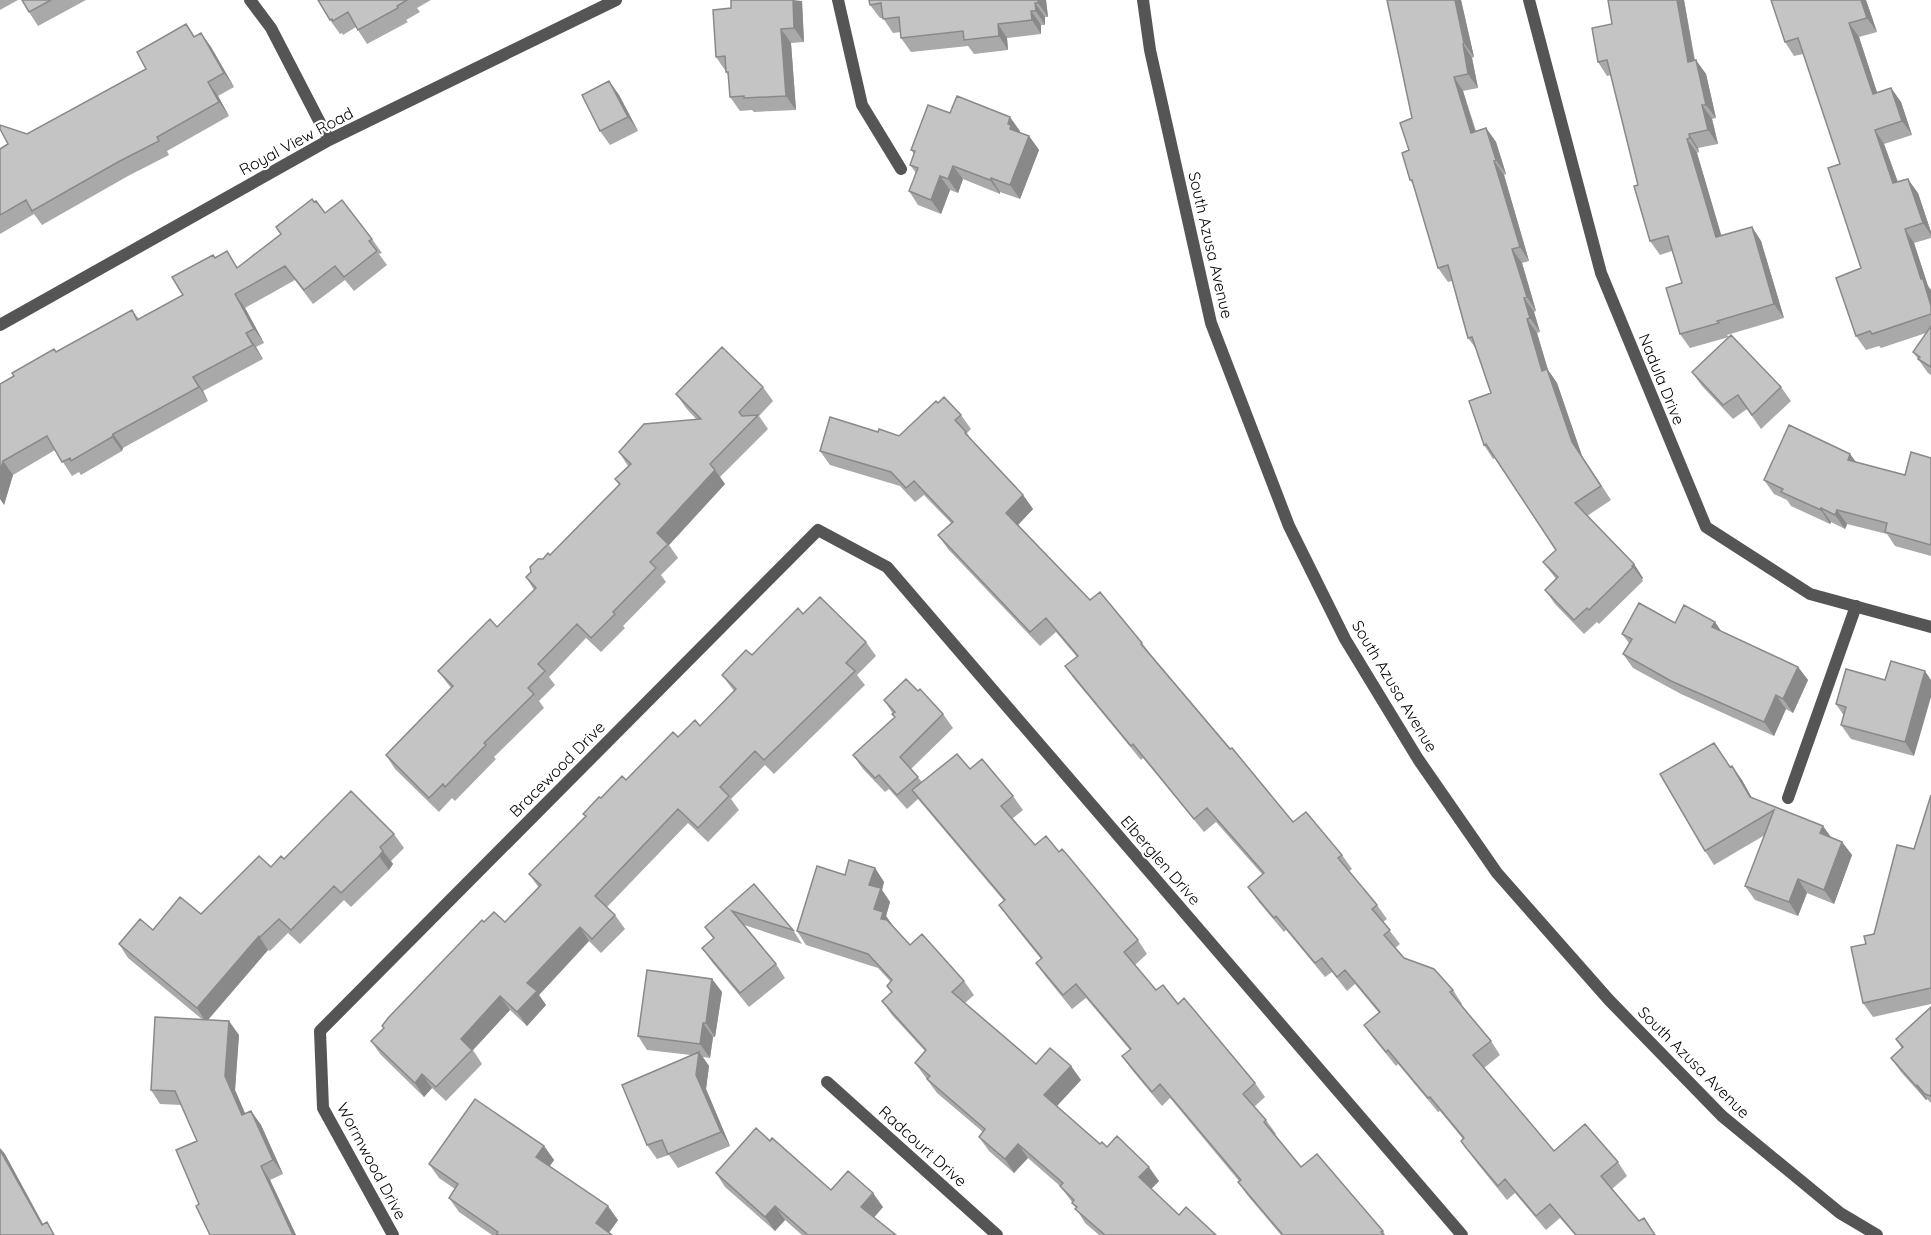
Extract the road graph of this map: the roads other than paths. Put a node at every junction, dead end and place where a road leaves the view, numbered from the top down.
1 (250, 0) edge
2 (616, 0) edge
3 (838, 0) edge
4 (1143, 0) edge
5 (1529, 0) edge
6 (330, 140) junction
7 (901, 169) dead end
8 (0, 325) edge
9 (818, 530) joint
10 (1856, 606) junction
11 (1931, 627) edge
12 (1788, 798) dead end
13 (320, 1031) joint
14 (827, 1082) dead end
15 (393, 1235) edge
16 (997, 1235) edge
17 (1462, 1235) edge
18 (1877, 1235) edge

1 - 6 street
2 - 6 street, Royal View Road
3 - 7 street
4 - 18 street, South Azusa Avenue
5 - 10 street, Nadula Drive
6 - 8 street, Royal View Road
9 - 13 street, Bracewood Drive
9 - 17 street, Elberglen Drive
10 - 11 street, Nadula Drive
10 - 12 street
13 - 15 street, Wormwood Drive
14 - 16 street, Radcourt Drive

